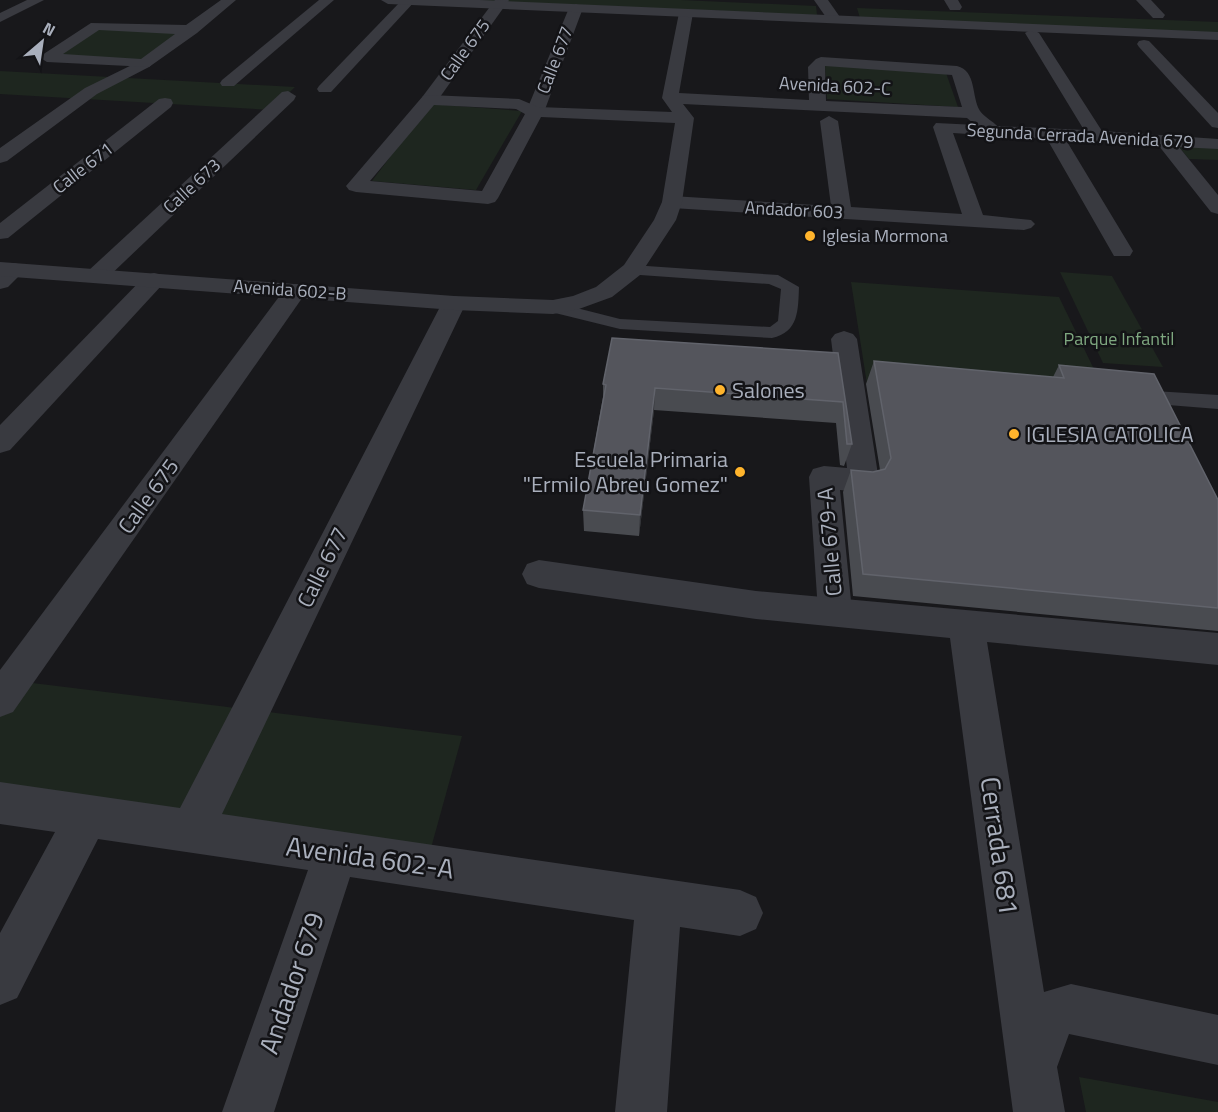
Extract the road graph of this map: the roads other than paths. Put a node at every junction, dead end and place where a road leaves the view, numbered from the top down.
1 (37, 0) edge
2 (229, 0) edge
3 (327, 0) edge
4 (388, 0) edge
5 (408, 0) edge
6 (804, 0) edge
7 (1143, 0) edge
8 (822, 1) edge
9 (500, 2) edge
10 (844, 2) dead end
11 (957, 5) edge
12 (932, 6) dead end
13 (576, 8) junction
14 (686, 13) junction
15 (1137, 14) dead end
16 (0, 18) edge
17 (835, 20) junction
18 (192, 30) junction
19 (1032, 33) dead end
20 (1218, 36) edge
21 (1144, 44) dead end
22 (144, 64) junction
23 (228, 83) dead end
24 (325, 89) dead end
25 (288, 96) dead end
26 (670, 98) junction
27 (429, 100) junction
28 (165, 103) dead end
29 (818, 105) junction
30 (535, 112) junction
31 (972, 113) junction
32 (686, 118) junction
33 (829, 121) dead end
34 (1218, 123) edge
35 (992, 130) junction
36 (1053, 134) junction
37 (1097, 136) junction
38 (1165, 141) junction
39 (1218, 144) edge
40 (0, 157) edge
41 (672, 202) junction
42 (1218, 207) edge
43 (842, 213) junction
44 (975, 221) junction
45 (1024, 224) dead end
46 (0, 233) edge
47 (1122, 251) dead end
48 (632, 270) junction
49 (5, 274) edge
50 (96, 276) junction
51 (154, 280) junction
52 (295, 291) junction
53 (454, 303) junction
54 (552, 307) junction
55 (844, 339) dead end
56 (1218, 402) edge
57 (1170, 428) edge
58 (0, 443) edge
59 (539, 574) dead end
60 (836, 611) junction
61 (966, 626) junction
62 (1218, 649) edge
63 (0, 700) edge
64 (0, 803) edge
65 (87, 817) junction
66 (191, 832) junction
67 (336, 853) junction
68 (658, 900) junction
69 (740, 913) dead end
70 (0, 981) edge
71 (1218, 1040) edge
72 (1035, 1090) edge
73 (248, 1112) edge
74 (641, 1112) edge

1 - 16 street
2 - 18 street
3 - 23 street
4 - 5 street
5 - 9 street
5 - 24 street
6 - 8 street
7 - 15 street
8 - 10 street
8 - 17 street
9 - 13 street
9 - 27 street, Calle 675
11 - 12 street
13 - 14 street
13 - 30 street, Calle 677
14 - 17 street
14 - 26 street
17 - 20 street
18 - 22 street
18 - 22 street
19 - 37 street
21 - 34 street
22 - 40 street
25 - 50 street, Calle 673
26 - 29 street, Avenida 602-C
26 - 32 street
27 - 30 street
27 - 30 street, Calle 675
28 - 46 street, Calle 671
29 - 31 street, Avenida 602-C
29 - 31 street
30 - 32 street
31 - 35 street
32 - 41 street, Avenida 602-B
33 - 43 street
35 - 36 street, Segunda Cerrada Avenida 679
35 - 44 street, Segunda Cerrada Avenida 679
36 - 37 street, Segunda Cerrada Avenida 679
36 - 47 street
37 - 38 street, Segunda Cerrada Avenida 679
38 - 39 street, Segunda Cerrada Avenida 679
38 - 42 street
41 - 43 street, Andador 603
41 - 48 street, Avenida 602-B
43 - 44 street, Andador 603
44 - 45 street, Andador 603
48 - 54 street, Avenida 602-B
48 - 54 lane
49 - 50 street, Avenida 602-B
50 - 51 street, Avenida 602-B
51 - 52 street, Avenida 602-B
51 - 58 street
52 - 53 street, Avenida 602-B
52 - 63 street, Calle 675
53 - 54 street, Avenida 602-B
53 - 66 street, Calle 677
55 - 60 street, Calle 679-A
56 - 57 lane
59 - 60 street
60 - 61 street
61 - 62 street
61 - 72 street, Cerrada 681
64 - 65 street, Avenida 602-A
65 - 66 street, Avenida 602-A
65 - 70 street
66 - 67 street, Avenida 602-A
67 - 68 street, Avenida 602-A
67 - 73 street, Andador 679
68 - 69 street, Avenida 602-A
68 - 74 street
71 - 72 street

